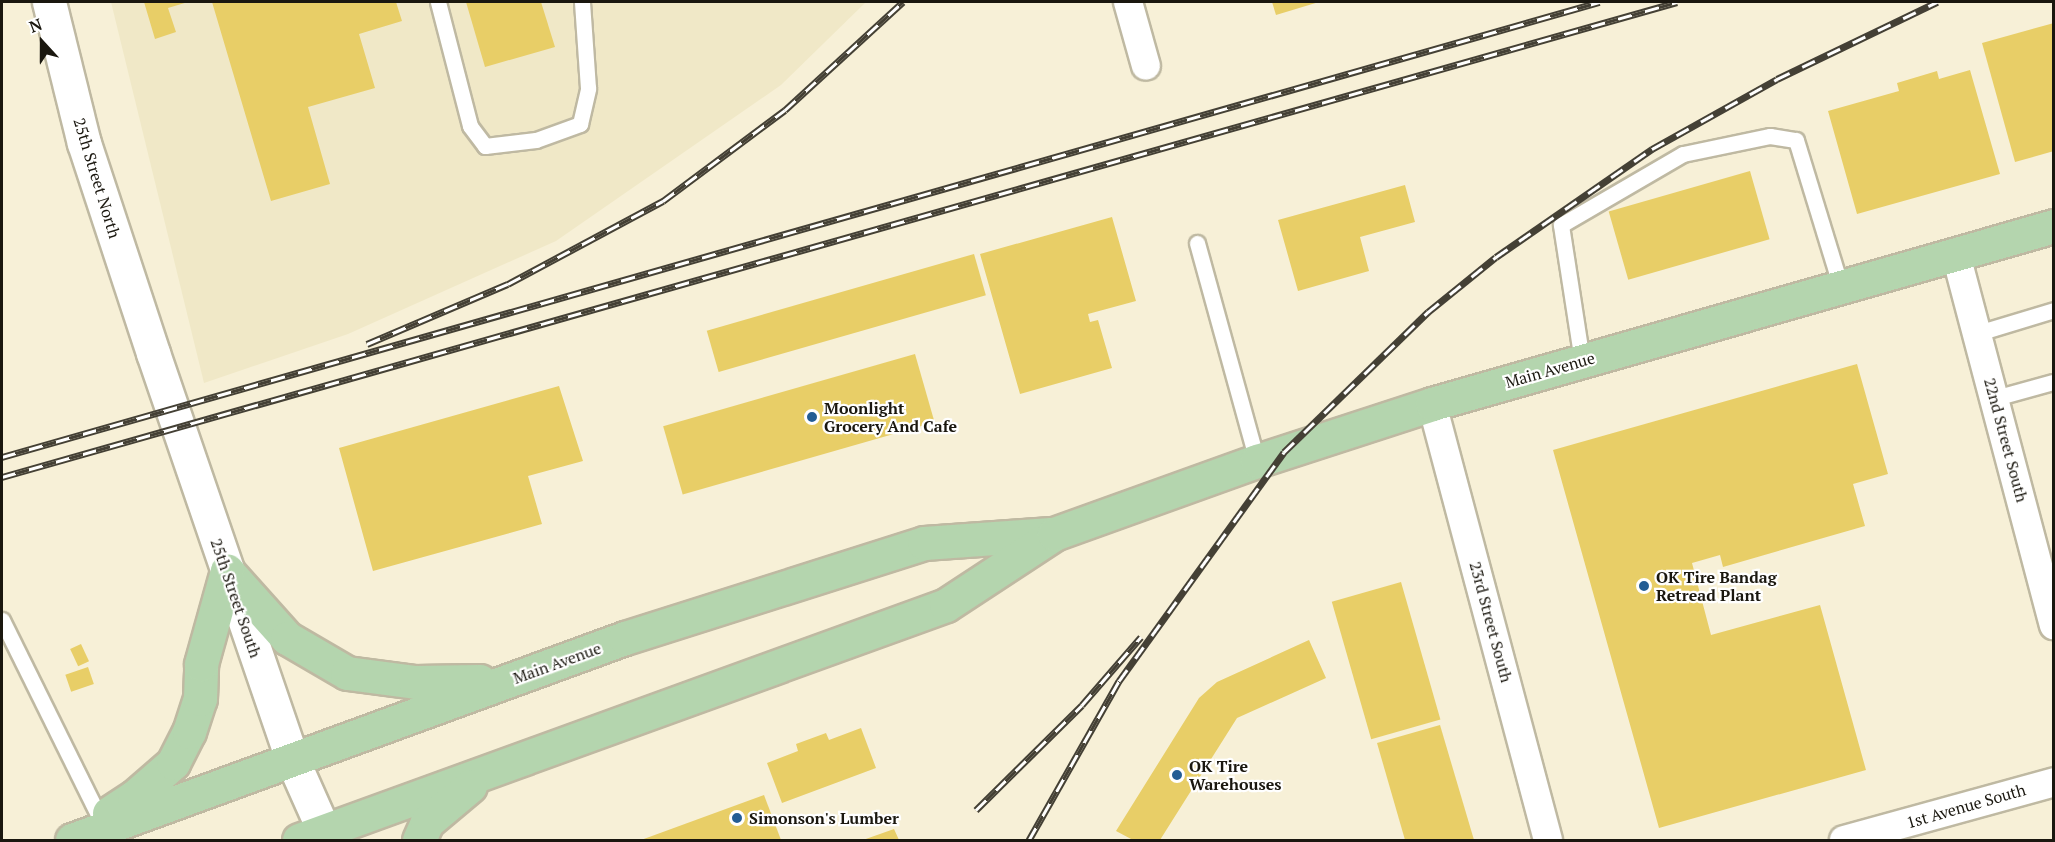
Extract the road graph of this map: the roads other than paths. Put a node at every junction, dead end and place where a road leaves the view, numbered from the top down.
1 (49, 2) edge
2 (438, 2) edge
3 (582, 2) edge
4 (1128, 2) edge
5 (1146, 66) dead end
6 (2054, 226) edge
7 (1197, 243) dead end
8 (1956, 255) junction
9 (1841, 287) junction
10 (2054, 310) edge
11 (1978, 333) junction
12 (153, 353) joint
13 (1582, 361) junction
14 (2053, 382) edge
15 (1995, 398) junction
16 (1432, 404) junction
17 (1257, 461) junction
18 (1054, 534) junction
19 (227, 571) junction
20 (2, 621) edge
21 (2054, 625) edge
22 (9, 652) edge
23 (509, 680) junction
24 (291, 758) junction
25 (486, 772) junction
26 (2054, 782) edge
27 (100, 818) junction
28 (317, 837) edge
29 (65, 840) edge
30 (72, 840) edge
31 (419, 840) edge
32 (1548, 840) edge
33 (1844, 840) edge

1 - 12 main road, 25th Street North
2 - 3 lane
4 - 5 street
6 - 8 main road, Main Avenue
7 - 17 lane
8 - 9 main road, Main Avenue
8 - 11 street, 22nd Street South
9 - 13 main road, Main Avenue
9 - 13 lane
10 - 11 lane
11 - 15 street, 22nd Street South
12 - 19 main road, 25th Street South
13 - 16 main road, Main Avenue
14 - 15 lane
15 - 21 street, 22nd Street South
16 - 17 main road, Main Avenue
16 - 32 street, 23rd Street South
17 - 18 main road, Main Avenue
18 - 23 main road, Main Avenue
18 - 25 main road, Main Avenue
19 - 23 main road
19 - 24 main road, 25th Street South
19 - 27 main road
20 - 22 lane
22 - 27 lane
23 - 24 main road, Main Avenue
24 - 28 main road, 25th Street South
24 - 30 main road, Main Avenue
25 - 28 main road, Main Avenue
25 - 31 main road
26 - 33 street, 1st Avenue South
27 - 29 main road

